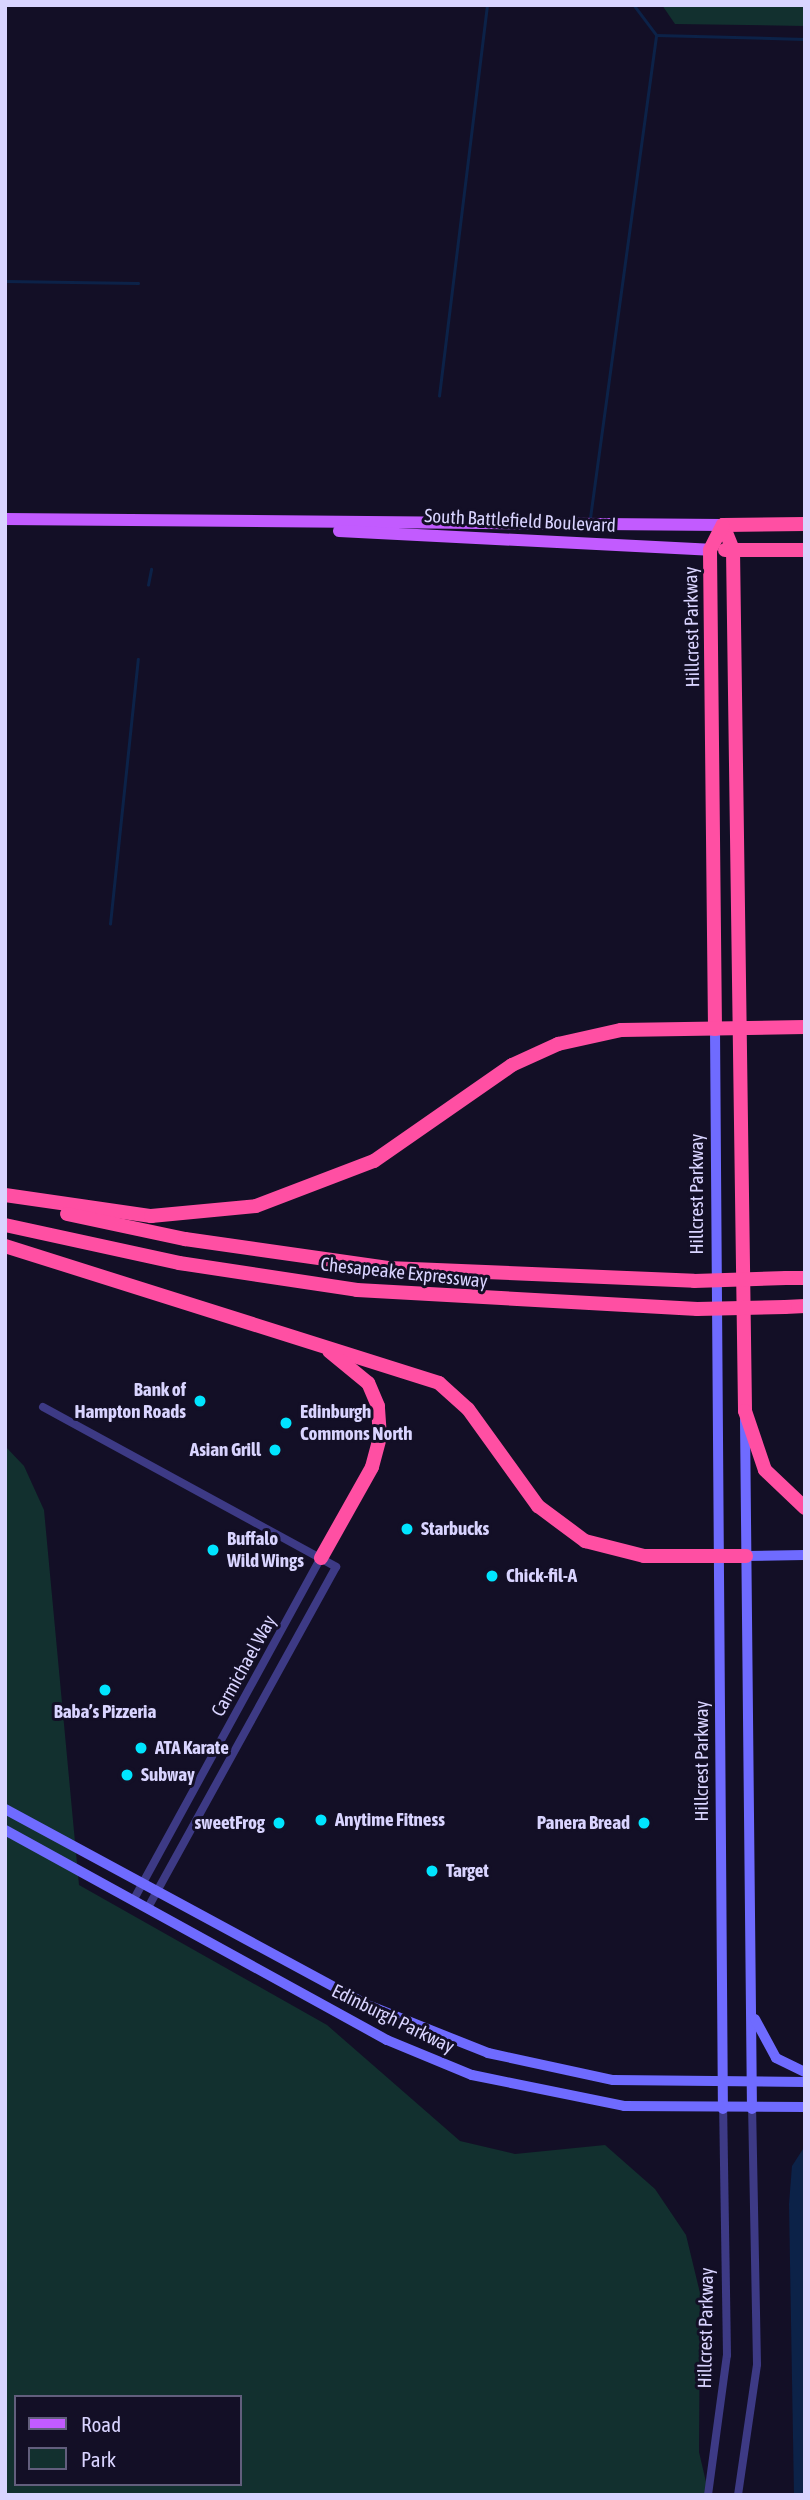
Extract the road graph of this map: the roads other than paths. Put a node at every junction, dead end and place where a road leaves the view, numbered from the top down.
1 (5, 519) edge
2 (234, 523) junction
3 (723, 524) junction
4 (805, 524) edge
5 (710, 550) junction
6 (733, 550) junction
7 (805, 550) edge
8 (805, 1027) edge
9 (715, 1029) junction
10 (740, 1029) junction
11 (5, 1198) edge
12 (5, 1225) edge
13 (5, 1246) edge
14 (805, 1278) edge
15 (805, 1307) edge
16 (313, 1341) junction
17 (43, 1407) dead end
18 (745, 1411) junction
19 (805, 1508) edge
20 (805, 1555) edge
21 (746, 1556) junction
22 (719, 1557) junction
23 (321, 1558) junction
24 (5, 1809) edge
25 (5, 1830) edge
26 (143, 1883) junction
27 (157, 1891) junction
28 (134, 1899) junction
29 (148, 1907) junction
30 (751, 1989) junction
31 (805, 2073) edge
32 (805, 2082) edge
33 (723, 2084) junction
34 (752, 2084) junction
35 (805, 2107) edge
36 (723, 2109) junction
37 (752, 2109) junction
38 (708, 2495) edge
39 (738, 2495) edge

1 - 2 main road, South Battlefield Boulevard
2 - 3 main road, South Battlefield Boulevard
2 - 5 main road, South Battlefield Boulevard
3 - 4 highway, South Battlefield Boulevard
3 - 5 highway, Hillcrest Parkway
3 - 6 highway
5 - 6 highway, South Battlefield Boulevard
5 - 9 highway, Hillcrest Parkway
6 - 7 highway, South Battlefield Boulevard
6 - 10 highway
8 - 10 highway
9 - 10 highway
9 - 11 highway
9 - 22 main road, Hillcrest Parkway
10 - 18 highway
11 - 14 highway, Chesapeake Expressway, bridge
12 - 15 highway, Chesapeake Expressway, bridge
13 - 16 highway
16 - 22 highway
16 - 23 highway
17 - 23 street
18 - 19 highway
18 - 21 main road
20 - 21 main road
21 - 22 highway
21 - 30 main road
22 - 33 main road, Hillcrest Parkway
23 - 26 street, Carmichael Way
23 - 27 street, Carmichael Way
24 - 26 main road, Edinburgh Parkway
25 - 28 main road, Edinburgh Parkway
26 - 27 main road, Edinburgh Parkway
26 - 28 street, Carmichael Way
27 - 29 street, Carmichael Way
27 - 33 main road, Edinburgh Parkway
28 - 29 main road, Edinburgh Parkway
29 - 36 main road, Edinburgh Parkway
30 - 31 main road
30 - 34 main road
32 - 34 main road, Edinburgh Parkway
33 - 34 main road, Edinburgh Parkway
33 - 36 main road, Hillcrest Parkway
34 - 37 main road
35 - 37 main road, Edinburgh Parkway
36 - 37 main road, Edinburgh Parkway
36 - 38 street, Hillcrest Parkway
37 - 39 street

